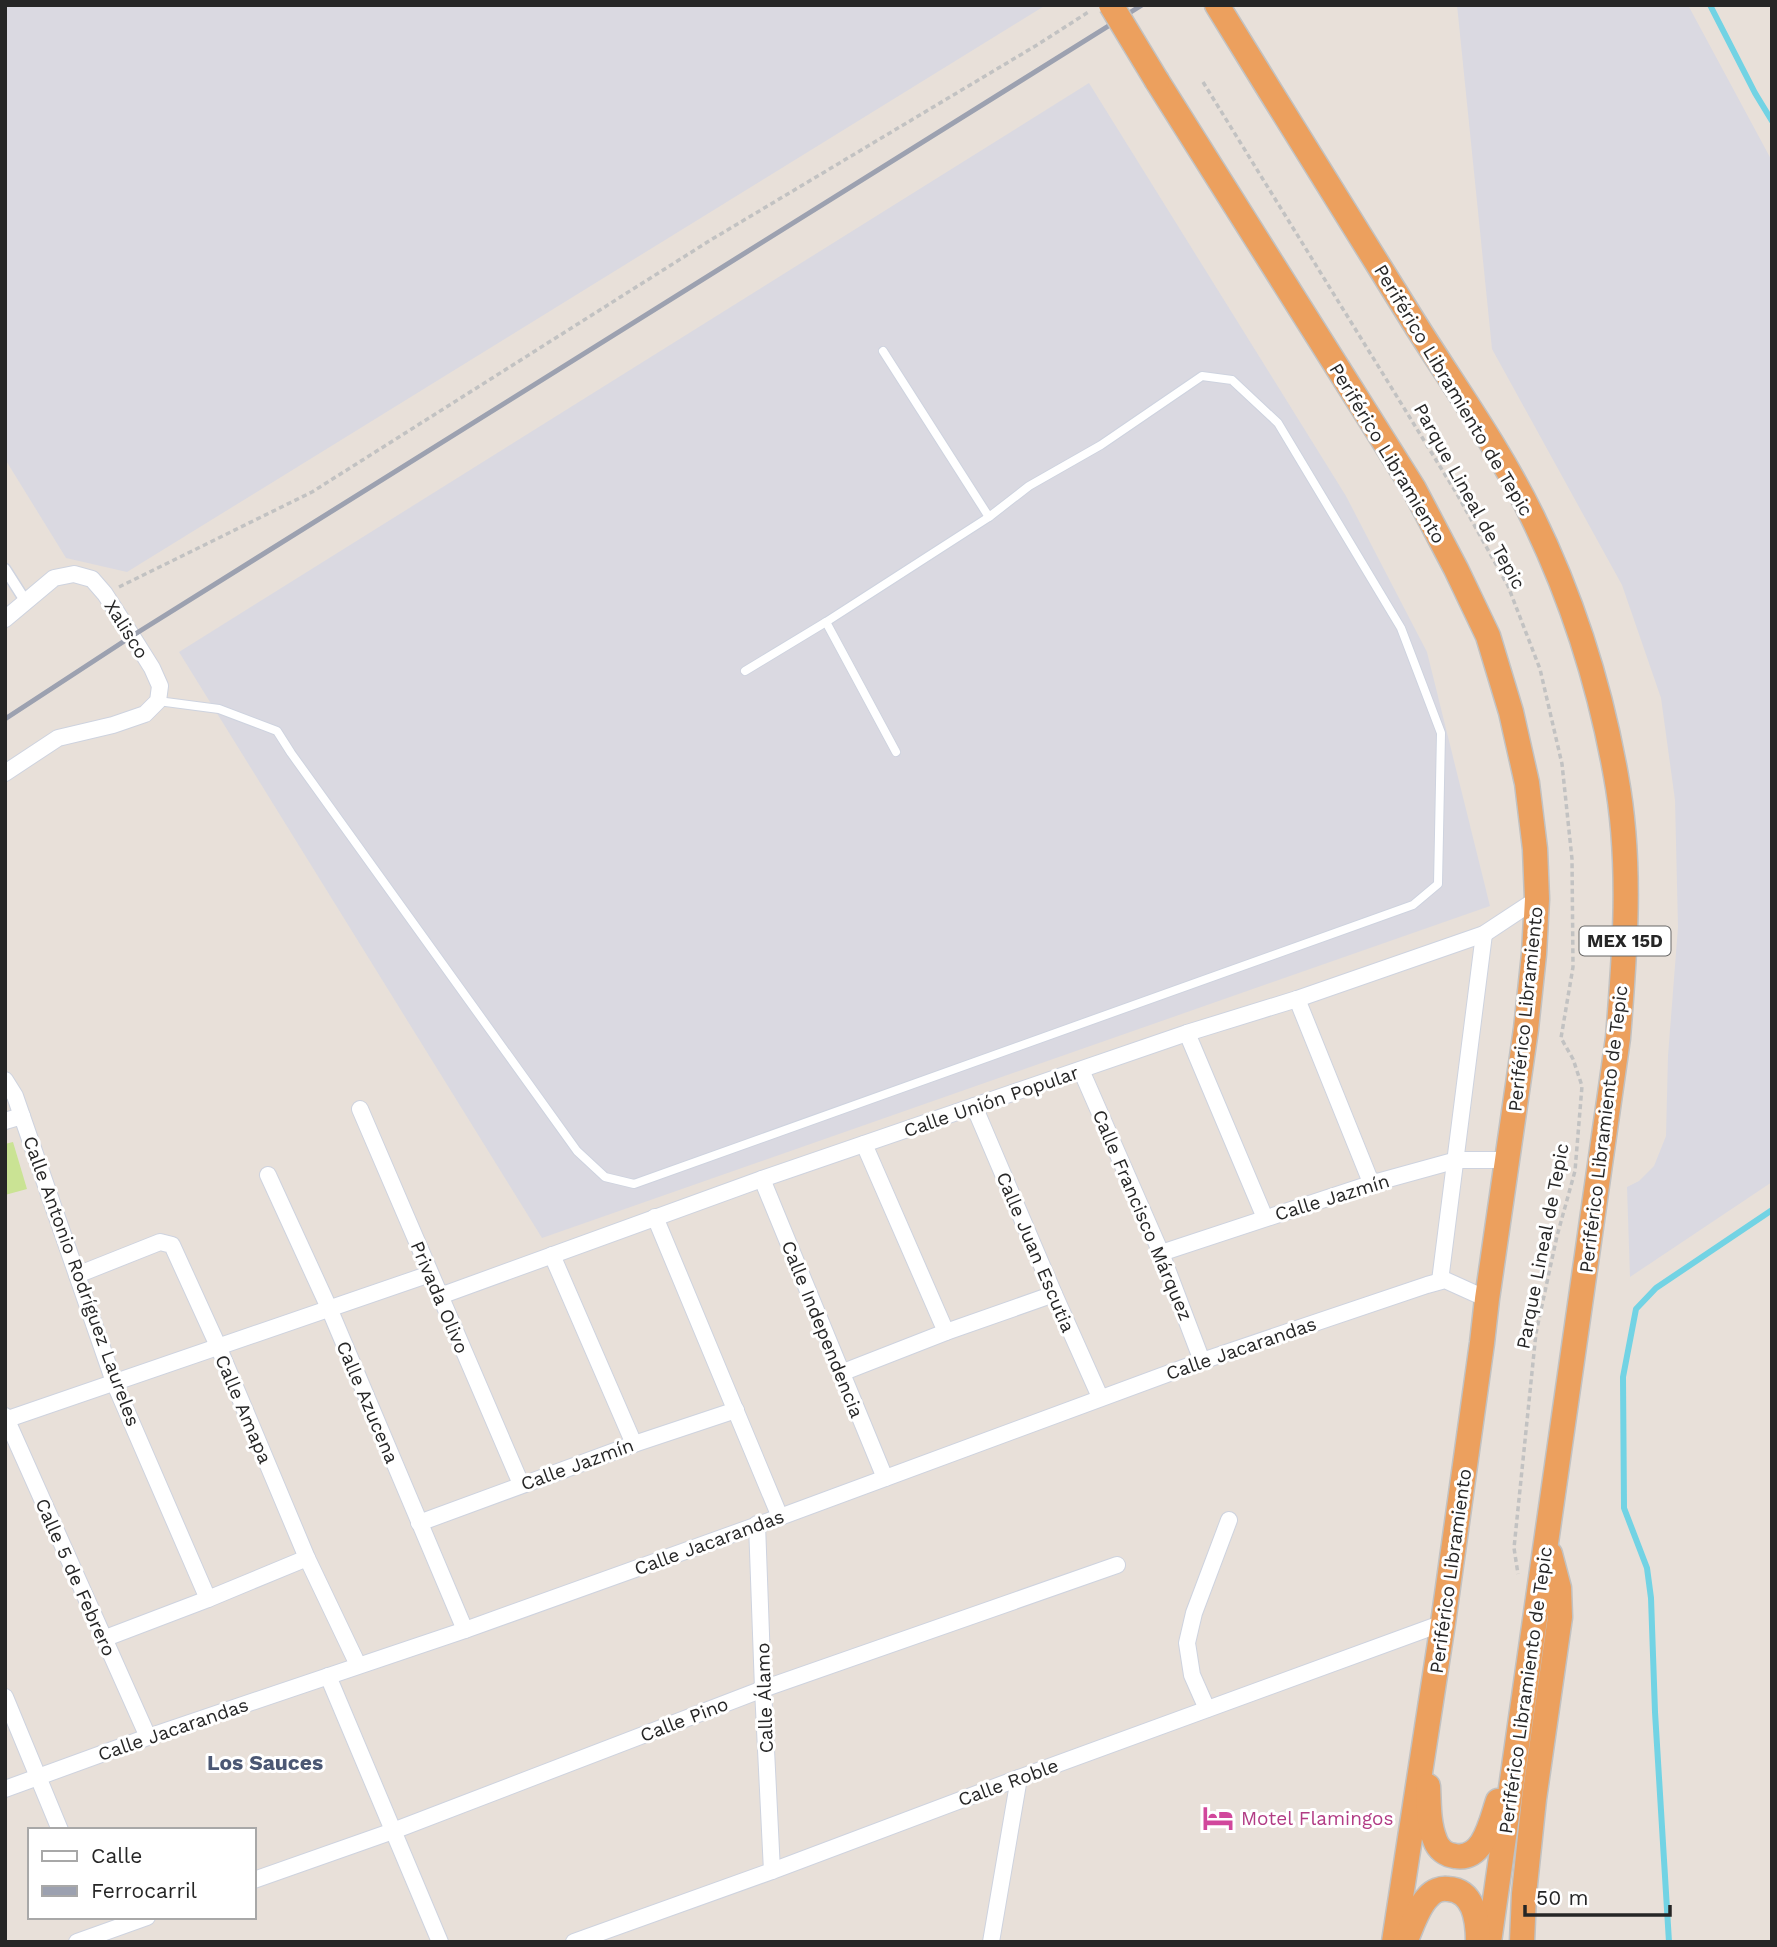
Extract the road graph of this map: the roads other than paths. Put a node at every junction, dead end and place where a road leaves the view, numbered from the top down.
1 (1111, 5) edge
2 (1217, 5) edge
3 (883, 351) dead end
4 (989, 517) junction
5 (5, 569) edge
6 (26, 602) junction
7 (5, 619) edge
8 (826, 622) junction
9 (745, 671) dead end
10 (158, 701) junction
11 (896, 752) dead end
12 (5, 773) edge
13 (1536, 899) junction
14 (1484, 934) junction
15 (1297, 999) junction
16 (1187, 1033) junction
17 (1082, 1070) junction
18 (5, 1080) edge
19 (974, 1106) junction
20 (360, 1109) dead end
21 (22, 1116) junction
22 (5, 1121) edge
23 (864, 1144) junction
24 (1457, 1160) junction
25 (1507, 1160) junction
26 (268, 1175) dead end
27 (762, 1180) junction
28 (1370, 1184) junction
29 (654, 1217) junction
30 (1265, 1218) junction
31 (1161, 1253) junction
32 (552, 1255) junction
33 (430, 1274) junction
34 (77, 1275) junction
35 (1440, 1281) junction
36 (1054, 1294) junction
37 (440, 1296) junction
38 (1487, 1299) junction
39 (329, 1308) junction
40 (946, 1332) junction
41 (218, 1346) junction
42 (1202, 1361) junction
43 (841, 1373) junction
44 (114, 1382) junction
45 (1100, 1397) junction
46 (736, 1410) junction
47 (6, 1419) edge
48 (634, 1444) junction
49 (885, 1478) junction
50 (521, 1484) junction
51 (780, 1517) junction
52 (1230, 1520) dead end
53 (419, 1522) junction
54 (757, 1524) junction
55 (1547, 1542) junction
56 (307, 1558) junction
57 (1117, 1565) dead end
58 (208, 1599) junction
59 (1443, 1623) junction
60 (465, 1630) junction
61 (103, 1639) junction
62 (358, 1665) junction
63 (328, 1676) junction
64 (763, 1689) junction
65 (5, 1697) edge
66 (1207, 1709) junction
67 (148, 1737) junction
68 (1424, 1743) junction
69 (1514, 1758) junction
70 (39, 1776) junction
71 (1018, 1778) junction
72 (5, 1788) edge
73 (59, 1828) edge
74 (393, 1831) junction
75 (772, 1871) junction
76 (256, 1879) edge
77 (96, 1919) edge
78 (143, 1919) edge
79 (103, 1938) edge
80 (77, 1942) edge
81 (440, 1942) edge
82 (574, 1942) edge
83 (991, 1942) edge
84 (1394, 1942) edge
85 (1405, 1942) edge
86 (1478, 1942) edge
87 (1489, 1942) edge
88 (1522, 1942) edge

1 - 13 highway, Periférico Libramiento, bridge
2 - 55 highway, Periférico Libramiento de Tepic / MEX 15D
3 - 4 lane
4 - 8 lane
4 - 10 lane
5 - 6 street
6 - 7 street
6 - 10 street, Xalisco
8 - 9 lane
8 - 11 lane
10 - 12 street
13 - 14 street, Calle Unión Popular
13 - 25 highway, Periférico Libramiento
14 - 15 street, Calle Unión Popular
14 - 24 street
15 - 16 street, Calle Unión Popular
15 - 28 street
16 - 17 street, Calle Unión Popular
16 - 30 street
17 - 19 street, Calle Unión Popular
17 - 31 street, Calle Francisco Márquez
18 - 21 street, Calle Antonio Rodríguez Laureles
19 - 23 street, Calle Unión Popular
19 - 36 street, Calle Juan Escutia
20 - 33 street, Privada Olivo
21 - 22 street
21 - 34 street, Calle Antonio Rodríguez Laureles
23 - 27 street, Calle Unión Popular
23 - 40 street
24 - 25 street, Calle Jazmín
24 - 28 street, Calle Jazmín
24 - 35 street
25 - 38 highway, Periférico Libramiento
26 - 39 street, Calle Azucena
27 - 29 street, Calle Unión Popular
27 - 43 street, Calle Independencia
28 - 30 street, Calle Jazmín
29 - 32 street, Calle Unión Popular
29 - 46 street
30 - 31 street, Calle Jazmín
31 - 42 street, Calle Francisco Márquez
32 - 37 street, Calle Unión Popular
32 - 48 street
33 - 37 street, Privada Olivo
33 - 39 street
34 - 41 street, Calle Amapa
34 - 44 street, Calle Antonio Rodríguez Laureles
35 - 38 street
35 - 42 street, Calle Jacarandas
36 - 40 street
36 - 45 street, Calle Juan Escutia
37 - 50 street, Privada Olivo
38 - 59 highway, Periférico Libramiento
39 - 41 street
39 - 53 street, Calle Azucena
40 - 43 street
41 - 44 street
41 - 56 street, Calle Amapa
42 - 45 street, Calle Jacarandas
43 - 49 street, Calle Independencia
44 - 47 street
44 - 58 street, Calle Antonio Rodríguez Laureles
45 - 49 street, Calle Jacarandas
46 - 48 street, Calle Jazmín
46 - 51 street
47 - 61 street, Calle 5 de Febrero
48 - 50 street, Calle Jazmín
49 - 51 street, Calle Jacarandas
50 - 53 street, Calle Jazmín
51 - 54 street, Calle Jacarandas
52 - 66 street
53 - 60 street, Calle Azucena
54 - 60 street, Calle Jacarandas
54 - 64 street, Calle Álamo
55 - 69 highway, Periférico Libramiento de Tepic / MEX 15D
55 - 88 highway
56 - 58 street
56 - 62 street, Calle Amapa
57 - 64 street, Calle Pino
58 - 61 street
59 - 66 street, Calle Roble
59 - 68 highway, Periférico Libramiento
60 - 62 street, Calle Jacarandas
61 - 67 street, Calle 5 de Febrero
62 - 63 street, Calle Jacarandas
63 - 67 street, Calle Jacarandas
63 - 74 street
64 - 74 street, Calle Pino
64 - 75 street, Calle Álamo
65 - 70 street
66 - 71 street, Calle Roble
67 - 70 street, Calle Jacarandas
68 - 69 highway
68 - 84 highway, Periférico Libramiento
69 - 87 highway, Periférico Libramiento de Tepic / MEX 15D
70 - 72 street, Calle Jacarandas
70 - 73 street
71 - 75 street, Calle Roble
71 - 83 street
74 - 76 street, Calle Pino
74 - 81 street
75 - 82 street, Calle Roble
77 - 79 street
78 - 79 street
79 - 80 street
85 - 86 highway

